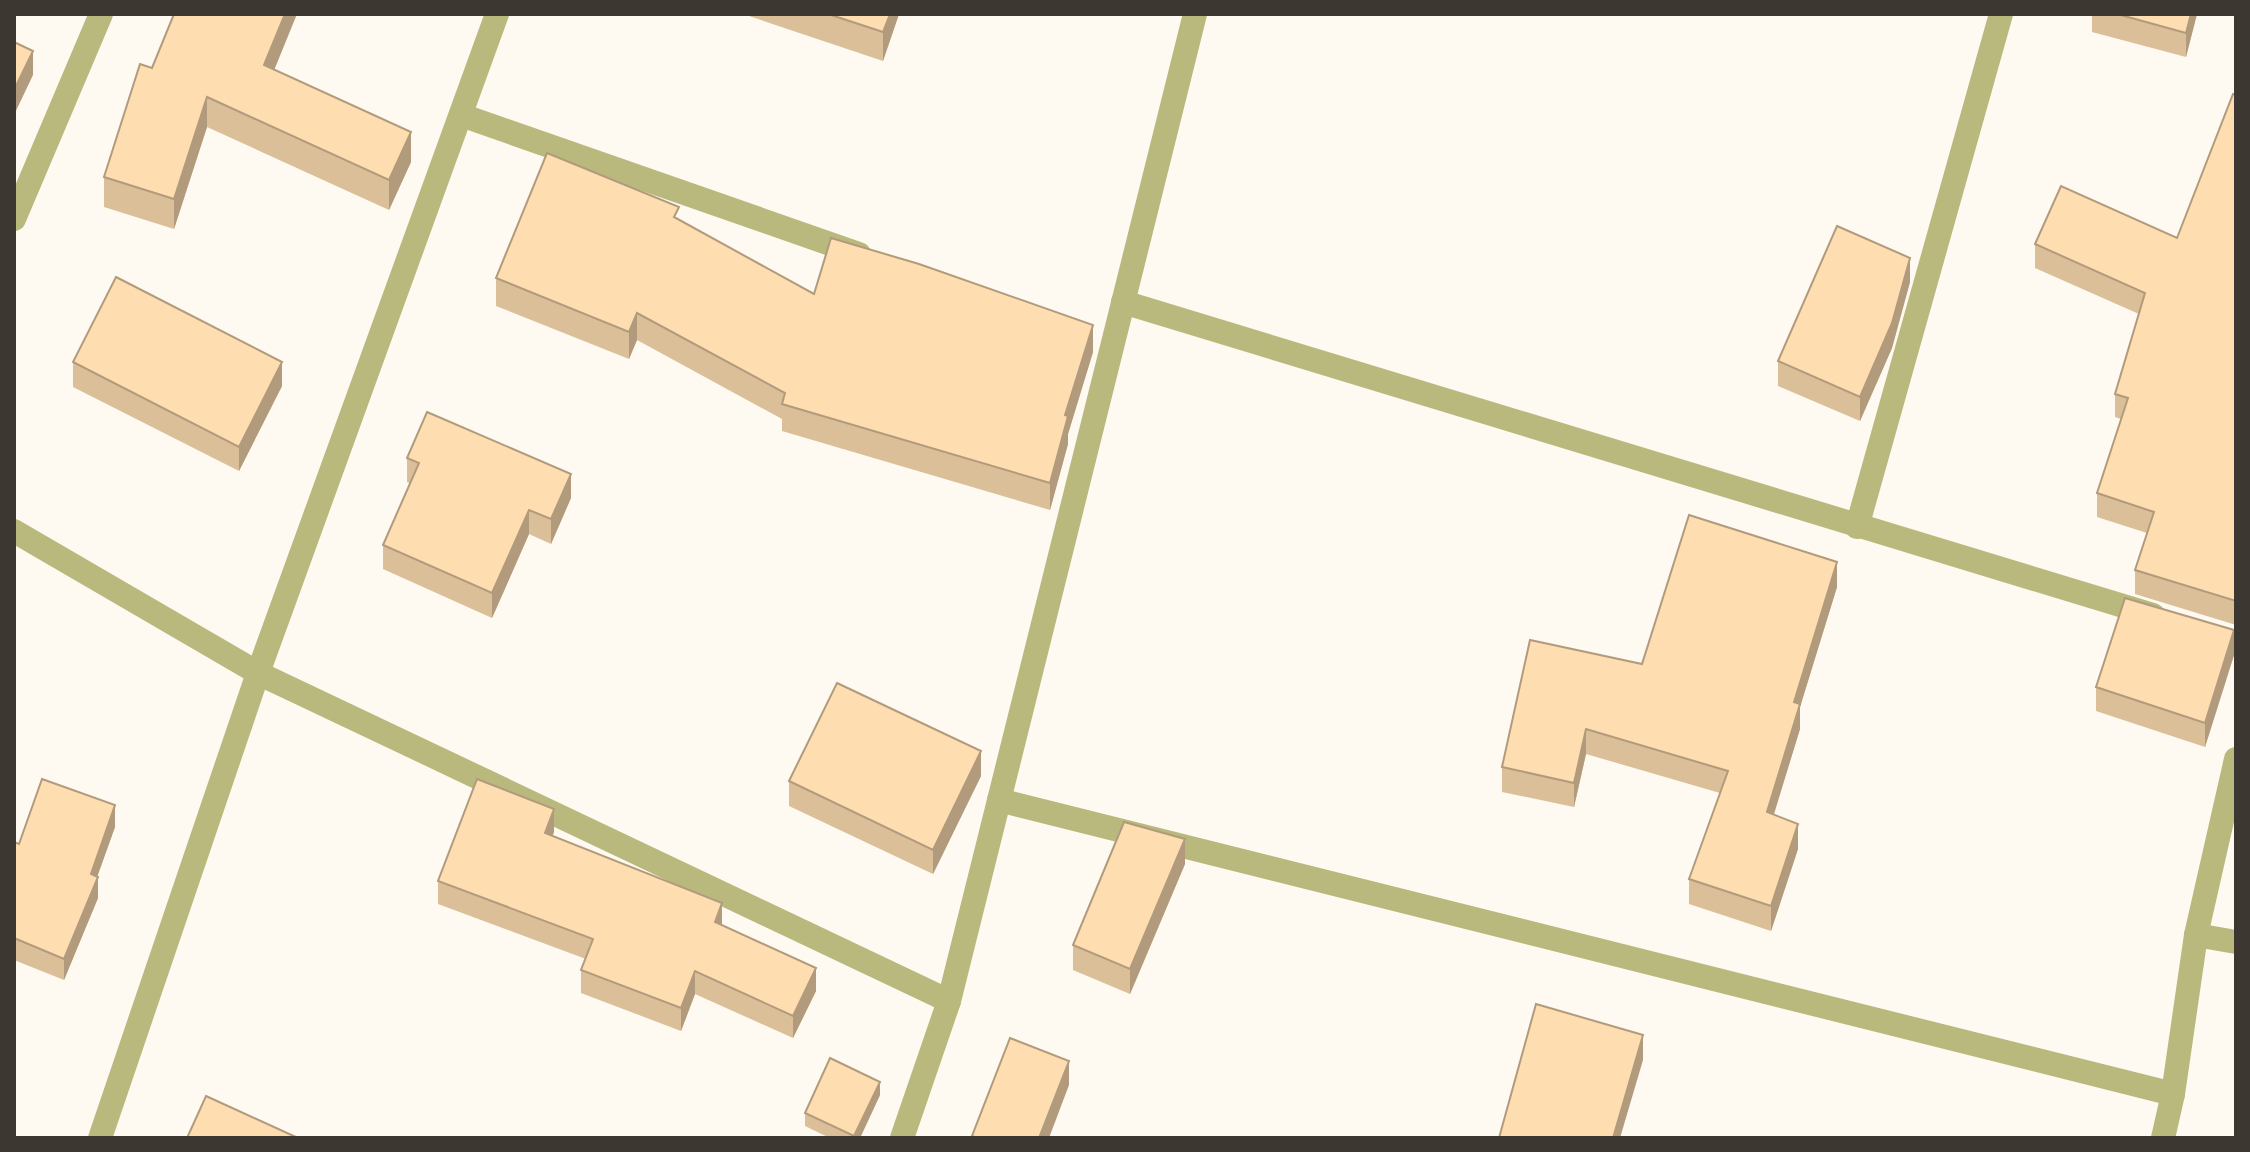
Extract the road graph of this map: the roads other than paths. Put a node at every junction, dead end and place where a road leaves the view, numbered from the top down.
1 (101, 14) edge
2 (497, 14) edge
3 (1195, 14) edge
4 (2001, 14) edge
5 (461, 115) junction
6 (14, 219) edge
7 (875, 260) edge
8 (1123, 302) junction
9 (1857, 527) junction
10 (14, 531) edge
11 (2175, 622) edge
12 (258, 673) junction
13 (2236, 759) edge
14 (999, 800) junction
15 (2196, 935) junction
16 (2236, 942) edge
17 (949, 1001) junction
18 (2173, 1094) junction
19 (100, 1138) edge
20 (902, 1138) edge
21 (2163, 1138) edge

1 - 6 street
2 - 5 street
3 - 8 street
4 - 9 street
5 - 7 street
5 - 12 street
8 - 9 street
8 - 14 street
9 - 11 street
10 - 12 street
12 - 17 street
12 - 19 street
13 - 15 street
14 - 17 street
14 - 18 street
15 - 16 street
15 - 18 street
17 - 20 street
18 - 21 street

